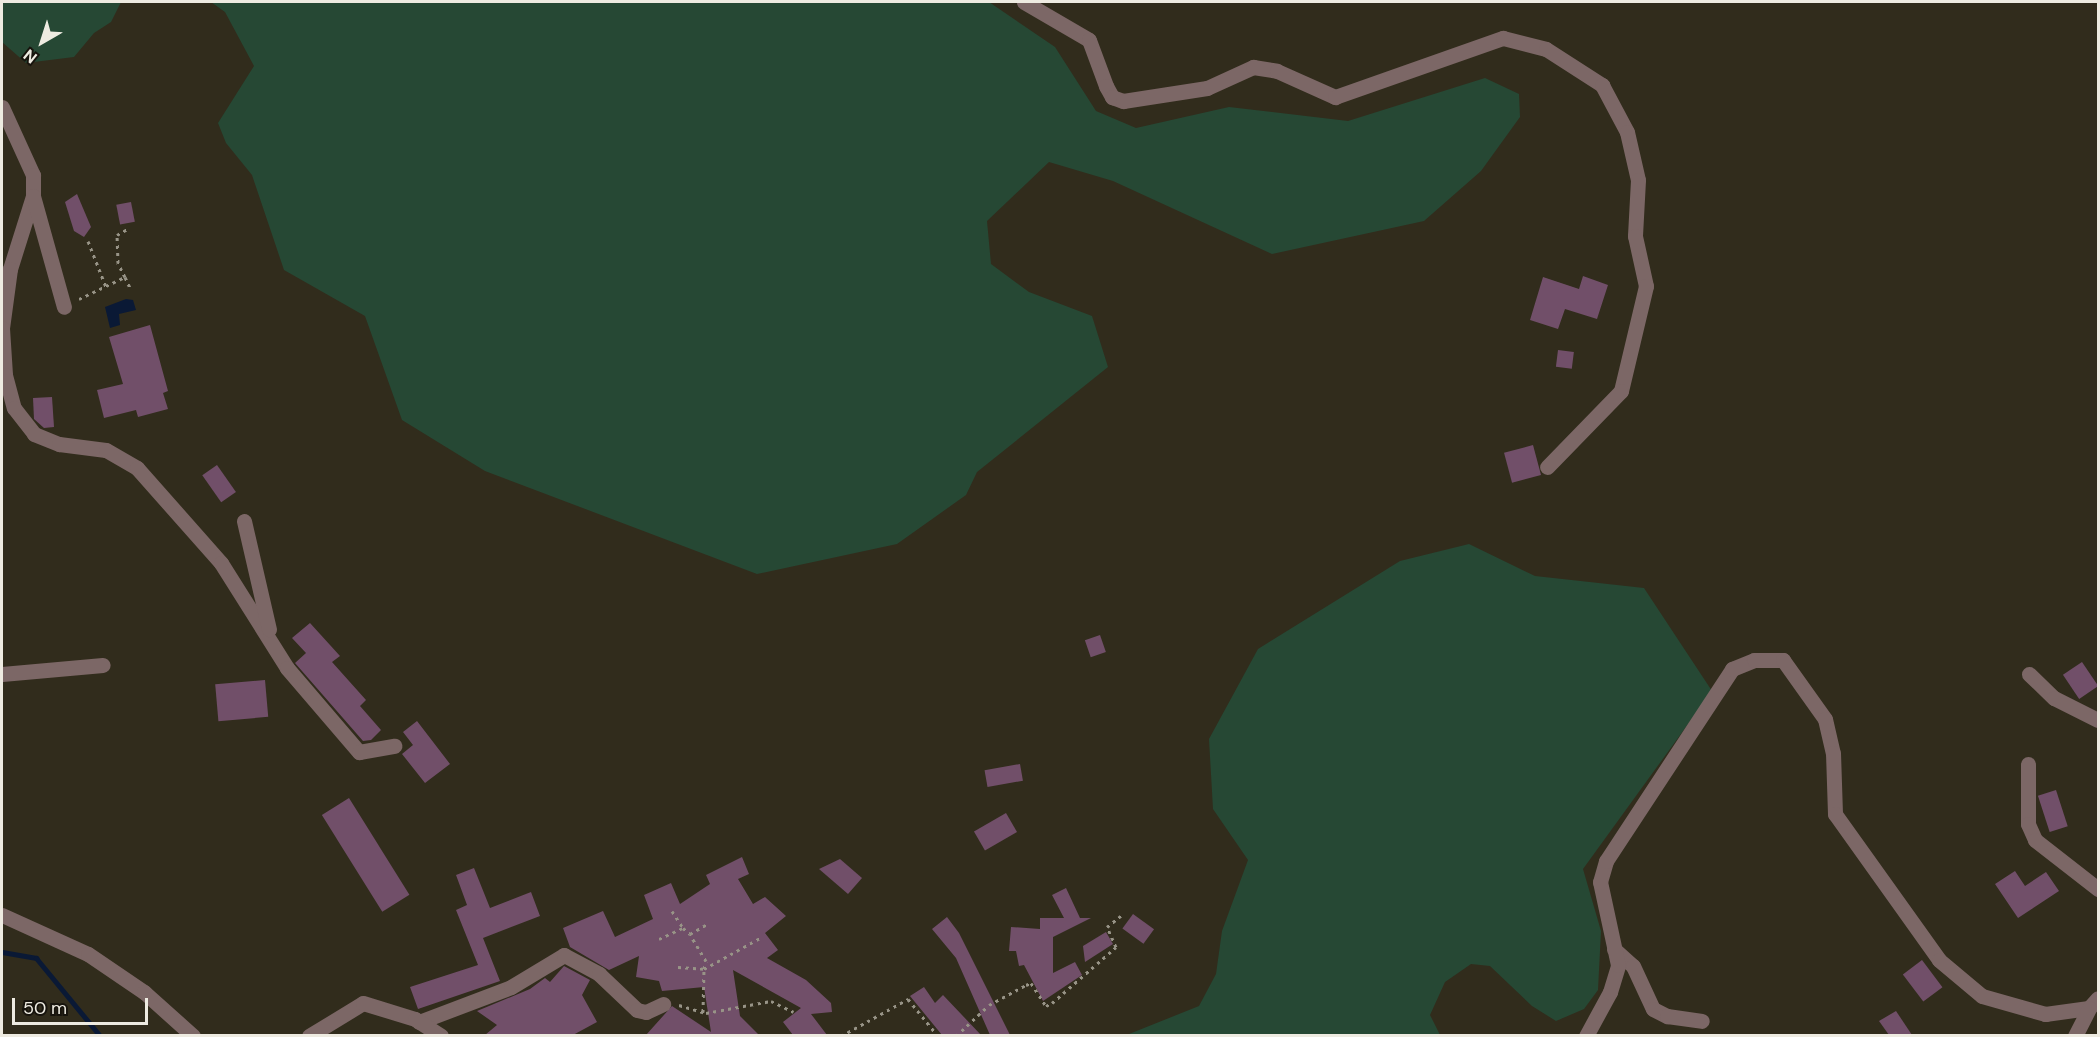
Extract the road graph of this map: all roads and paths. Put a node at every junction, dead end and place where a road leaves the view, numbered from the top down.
1 (1024, 2) edge
2 (2, 107) edge
3 (33, 196) junction
4 (129, 228) dead end
5 (88, 241) dead end
6 (125, 277) junction
7 (106, 286) junction
8 (131, 290) dead end
9 (64, 307) joint
10 (1548, 467) dead end
11 (244, 521) dead end
12 (271, 638) junction
13 (103, 665) dead end
14 (2, 674) edge
15 (2029, 674) dead end
16 (2098, 720) edge
17 (394, 746) dead end
18 (2028, 764) dead end
19 (2098, 889) edge
20 (672, 911) dead end
21 (1124, 912) dead end
22 (2, 915) edge
23 (707, 924) dead end
24 (683, 928) junction
25 (690, 934) junction
26 (760, 938) dead end
27 (659, 939) dead end
28 (1614, 949) junction
29 (678, 967) dead end
30 (704, 969) junction
31 (2094, 1003) edge
32 (663, 1004) joint
33 (703, 1012) junction
34 (794, 1012) dead end
35 (1702, 1021) dead end
36 (419, 1022) junction
37 (193, 1035) edge
38 (309, 1035) edge
39 (441, 1035) edge
40 (841, 1035) edge
41 (938, 1035) edge
42 (956, 1035) edge
43 (1586, 1035) edge
44 (2075, 1035) edge

1 - 10 street
2 - 3 street
3 - 9 street
3 - 12 street
4 - 6 path
5 - 7 path
6 - 7 path
6 - 8 path
7 - 9 path
11 - 12 street
12 - 17 street
13 - 14 street
15 - 16 street
18 - 19 street
20 - 24 path
21 - 42 path
22 - 37 street
23 - 25 path
24 - 25 path
24 - 27 path
25 - 30 path
26 - 30 path
28 - 31 street
28 - 35 street
28 - 43 street
29 - 30 path
30 - 33 path
31 - 44 street
32 - 33 path
32 - 36 street
33 - 34 path
36 - 38 street
36 - 39 street
40 - 41 path

